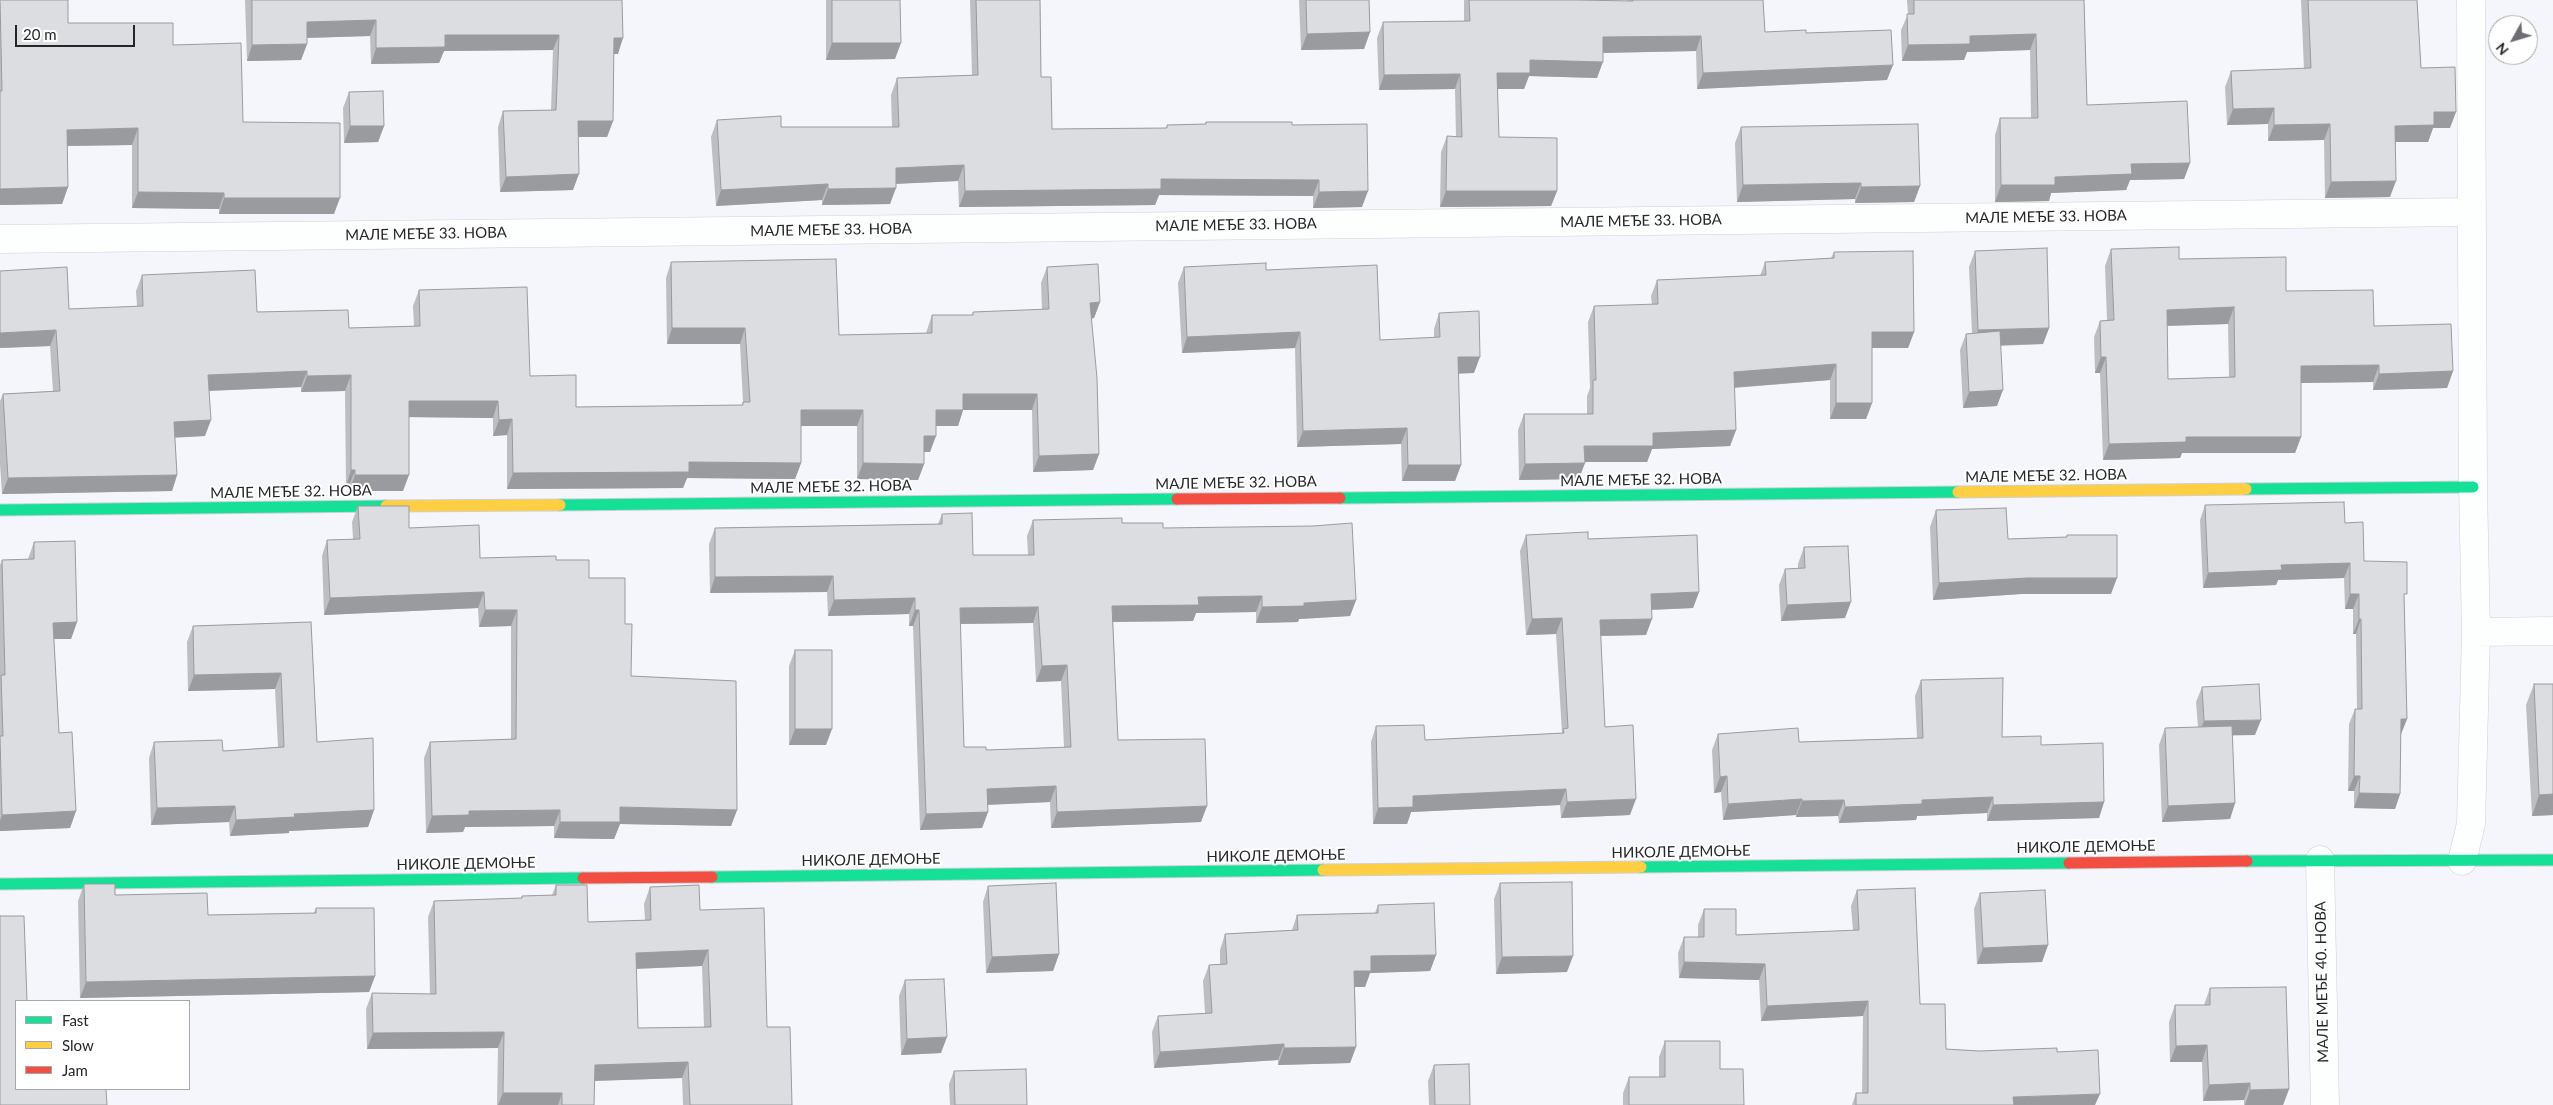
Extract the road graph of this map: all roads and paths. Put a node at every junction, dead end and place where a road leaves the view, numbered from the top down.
1 (2471, 0) edge
2 (2471, 212) junction
3 (0, 239) edge
4 (2473, 487) junction
5 (0, 510) edge
6 (2553, 631) edge
7 (2476, 632) junction
8 (2320, 860) junction
9 (2553, 860) edge
10 (2462, 861) junction
11 (0, 884) edge
12 (2324, 1105) edge

1 - 2 street
2 - 3 street, МАЛЕ МЕЂЕ 33. НОВА
2 - 4 street
4 - 5 street, МАЛЕ МЕЂЕ 32. НОВА
4 - 7 street
6 - 7 street
7 - 10 street
8 - 10 street, НИКОЛЕ ДЕМОЊЕ
8 - 11 street, НИКОЛЕ ДЕМОЊЕ
8 - 12 street, МАЛЕ МЕЂЕ 40. НОВА
9 - 10 street, НИКОЛЕ ДЕМОЊЕ

